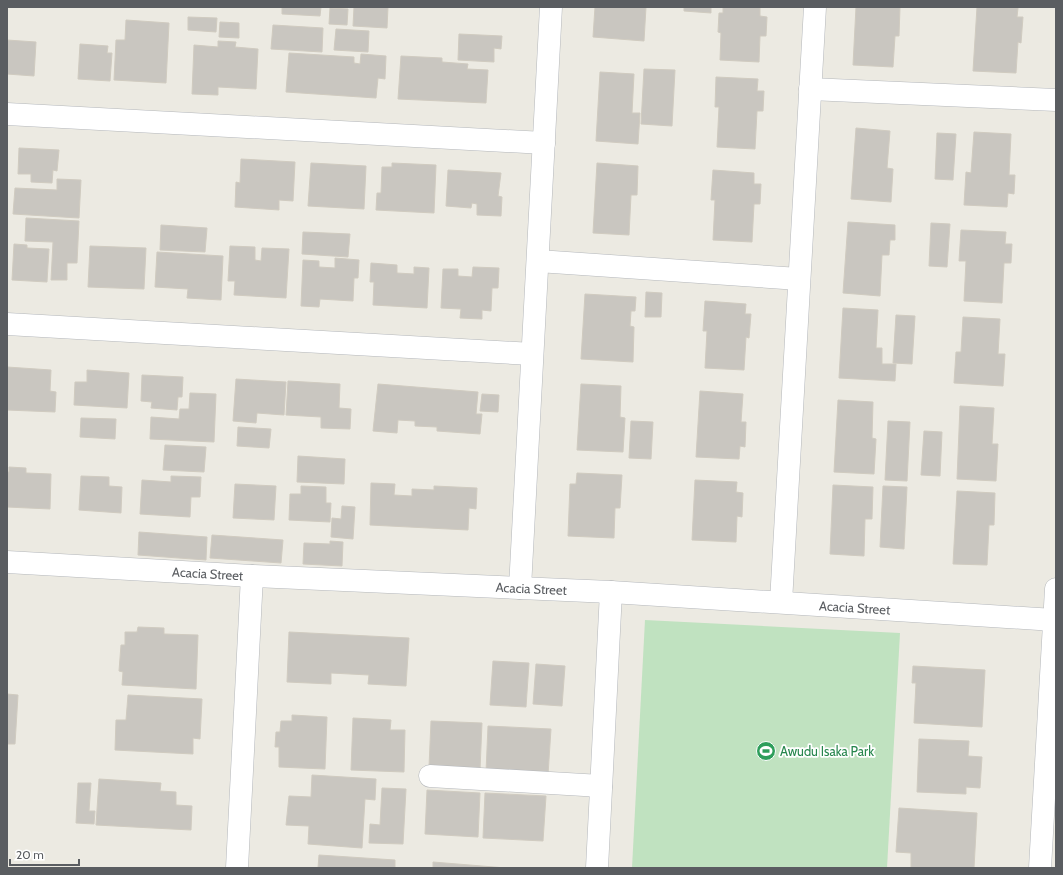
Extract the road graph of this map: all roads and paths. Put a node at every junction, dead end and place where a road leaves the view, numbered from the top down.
1 (551, 7) edge
2 (815, 7) edge
3 (810, 89) junction
4 (1056, 100) edge
5 (7, 114) edge
6 (544, 143) junction
7 (538, 261) junction
8 (799, 279) junction
9 (7, 324) edge
10 (532, 354) junction
11 (7, 562) edge
12 (252, 576) junction
13 (520, 588) junction
14 (1056, 589) edge
15 (611, 592) junction
16 (781, 602) junction
17 (1054, 620) junction
18 (430, 776) dead end
19 (601, 786) junction
20 (237, 868) edge
21 (597, 868) edge
22 (1040, 868) edge

1 - 6 street
2 - 3 street
3 - 4 street
3 - 8 street
5 - 6 street
6 - 7 street
7 - 8 street
7 - 10 street
8 - 16 street
9 - 10 street
10 - 13 street
11 - 12 street, Acacia Street
12 - 13 street, Acacia Street
12 - 20 street
13 - 15 street, Acacia Street
14 - 17 street
15 - 16 street, Acacia Street
15 - 19 street
16 - 17 street, Acacia Street
17 - 22 street
18 - 19 street
19 - 21 street

